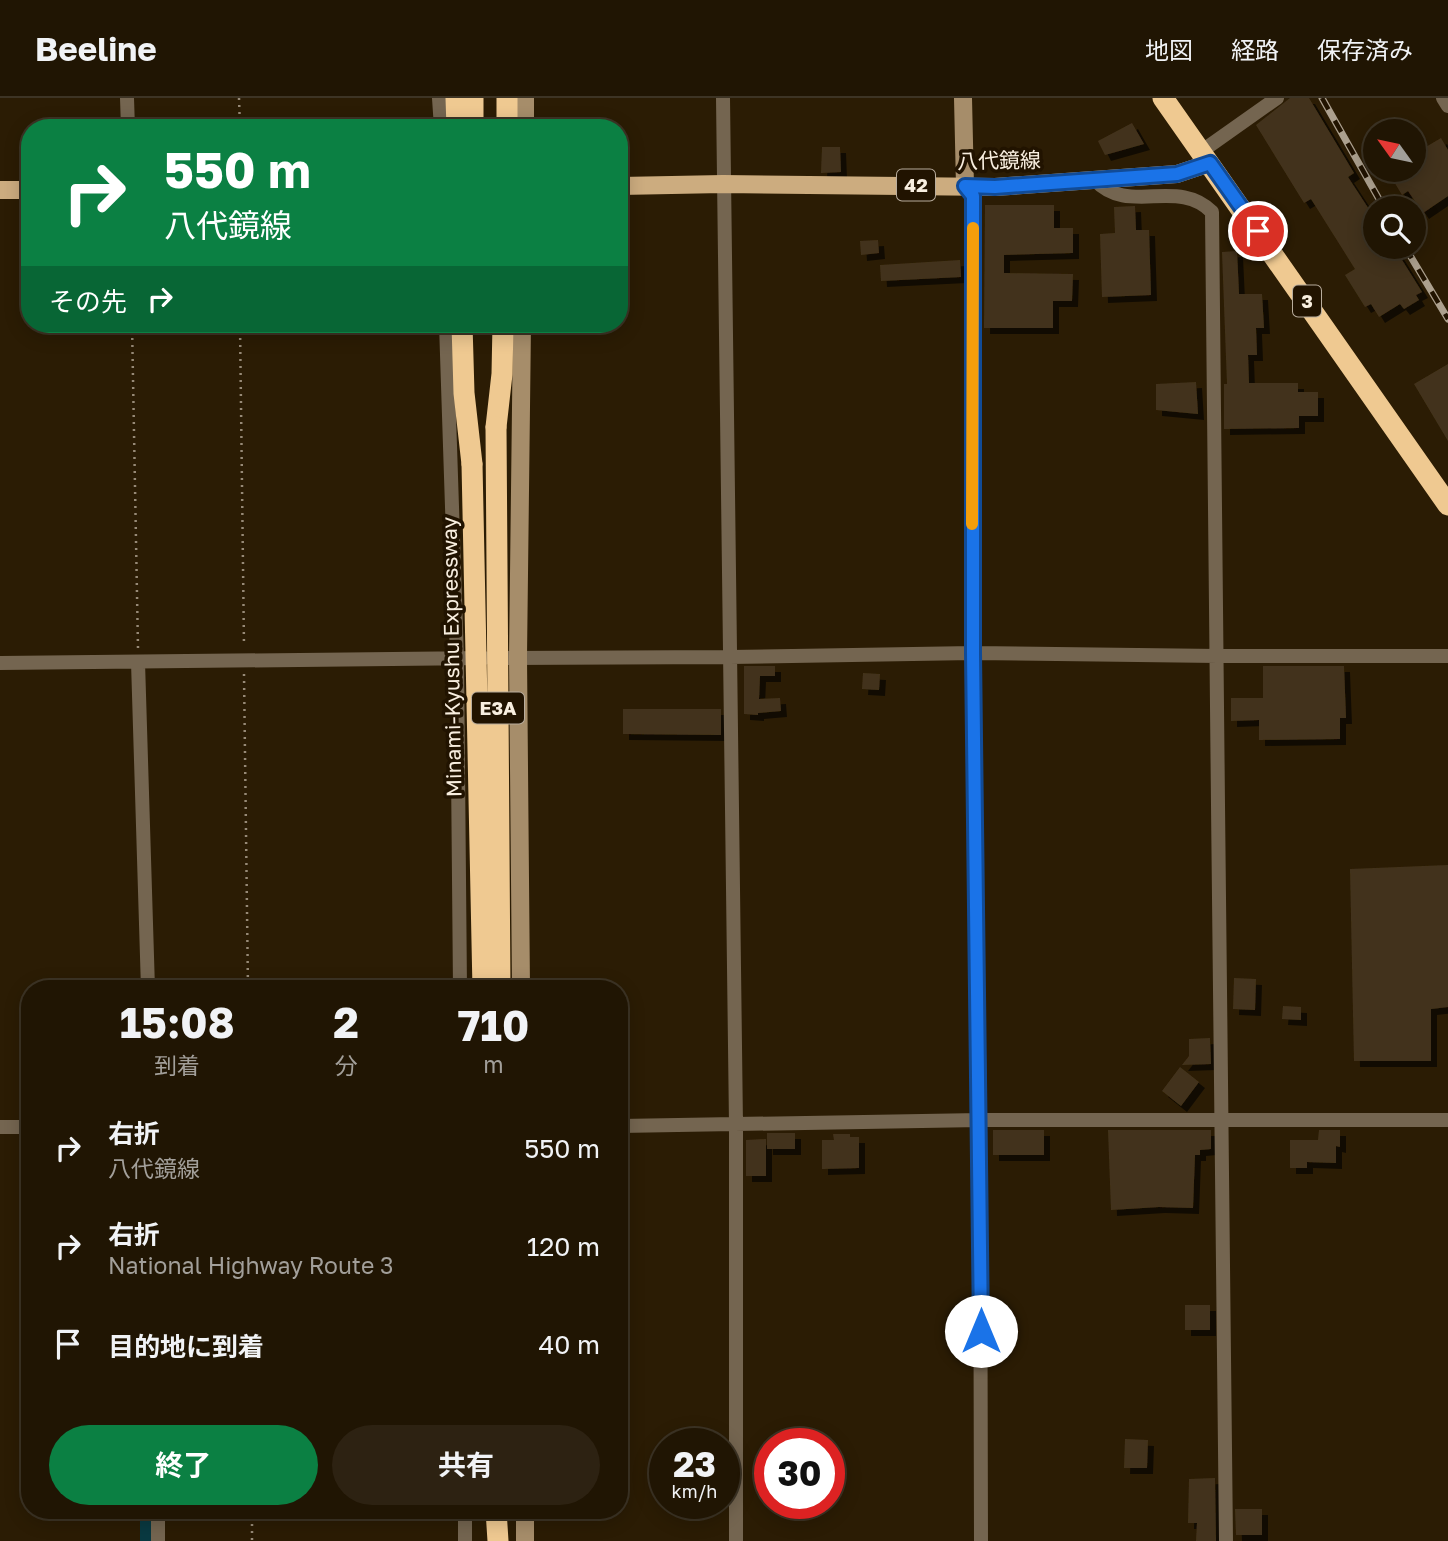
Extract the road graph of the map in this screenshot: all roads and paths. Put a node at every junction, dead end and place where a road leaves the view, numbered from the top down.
1 (127, 98) edge
2 (239, 98) edge
3 (439, 98) edge
4 (456, 98) edge
5 (473, 98) edge
6 (494, 98) edge
7 (507, 98) edge
8 (525, 98) edge
9 (723, 98) edge
10 (963, 98) edge
11 (1163, 98) edge
12 (1277, 98) edge
13 (1443, 98) edge
14 (1448, 106) edge
15 (128, 119) edge
16 (240, 119) edge
17 (440, 119) edge
18 (457, 119) edge
19 (473, 119) edge
20 (494, 119) edge
21 (507, 119) edge
22 (525, 119) edge
23 (1206, 157) junction
24 (1095, 180) junction
25 (723, 184) junction
26 (628, 186) edge
27 (965, 186) junction
28 (0, 190) edge
29 (21, 190) edge
30 (132, 333) edge
31 (446, 333) edge
32 (462, 333) edge
33 (472, 333) edge
34 (495, 333) edge
35 (503, 333) edge
36 (522, 333) edge
37 (496, 427) junction
38 (472, 464) junction
39 (1448, 505) edge
40 (973, 653) junction
41 (1218, 656) junction
42 (1448, 656) edge
43 (518, 657) junction
44 (730, 657) junction
45 (457, 659) junction
46 (131, 662) junction
47 (0, 663) edge
48 (148, 980) edge
49 (460, 980) edge
50 (483, 980) edge
51 (500, 980) edge
52 (521, 980) edge
53 (980, 1120) junction
54 (1448, 1120) edge
55 (1219, 1121) junction
56 (736, 1125) junction
57 (628, 1126) edge
58 (0, 1127) edge
59 (21, 1127) edge
60 (158, 1519) edge
61 (252, 1519) edge
62 (465, 1519) edge
63 (497, 1519) edge
64 (507, 1519) edge
65 (525, 1519) edge
66 (158, 1541) edge
67 (252, 1541) edge
68 (465, 1541) edge
69 (498, 1541) edge
70 (506, 1541) edge
71 (525, 1541) edge
72 (736, 1541) edge
73 (981, 1541) edge
74 (1226, 1541) edge

1 - 15 street
2 - 16 path
3 - 17 street
4 - 18 highway
5 - 19 highway
6 - 20 highway
7 - 21 highway
8 - 22 street
9 - 25 street
10 - 27 street
11 - 23 highway, 3
12 - 23 street
13 - 14 street
23 - 24 main road, 八代鏡線 / 42
23 - 39 highway, 3
24 - 27 main road, 八代鏡線 / 42
24 - 41 street
25 - 26 main road, 八代鏡線 / 42
25 - 27 main road, 八代鏡線 / 42
25 - 44 street
27 - 40 street
28 - 29 main road
30 - 46 path
31 - 45 street
32 - 38 highway
33 - 38 highway, Minami-Kyushu Expressway / E3A
34 - 37 highway, E3A
35 - 37 highway
36 - 43 street
37 - 51 highway, E3A, bridge
38 - 50 highway, Minami-Kyushu Expressway / E3A, bridge
40 - 41 street
40 - 44 street
40 - 53 street
41 - 42 street
41 - 55 street
43 - 44 street
43 - 45 street
43 - 52 street
44 - 56 street
45 - 46 street
45 - 49 street
46 - 47 street
46 - 48 street
53 - 55 street
53 - 56 street
53 - 73 street
54 - 55 street
55 - 74 street
56 - 57 street
56 - 72 street
58 - 59 street
60 - 66 street
61 - 67 path
62 - 68 street
63 - 69 highway
64 - 70 highway
65 - 71 street

